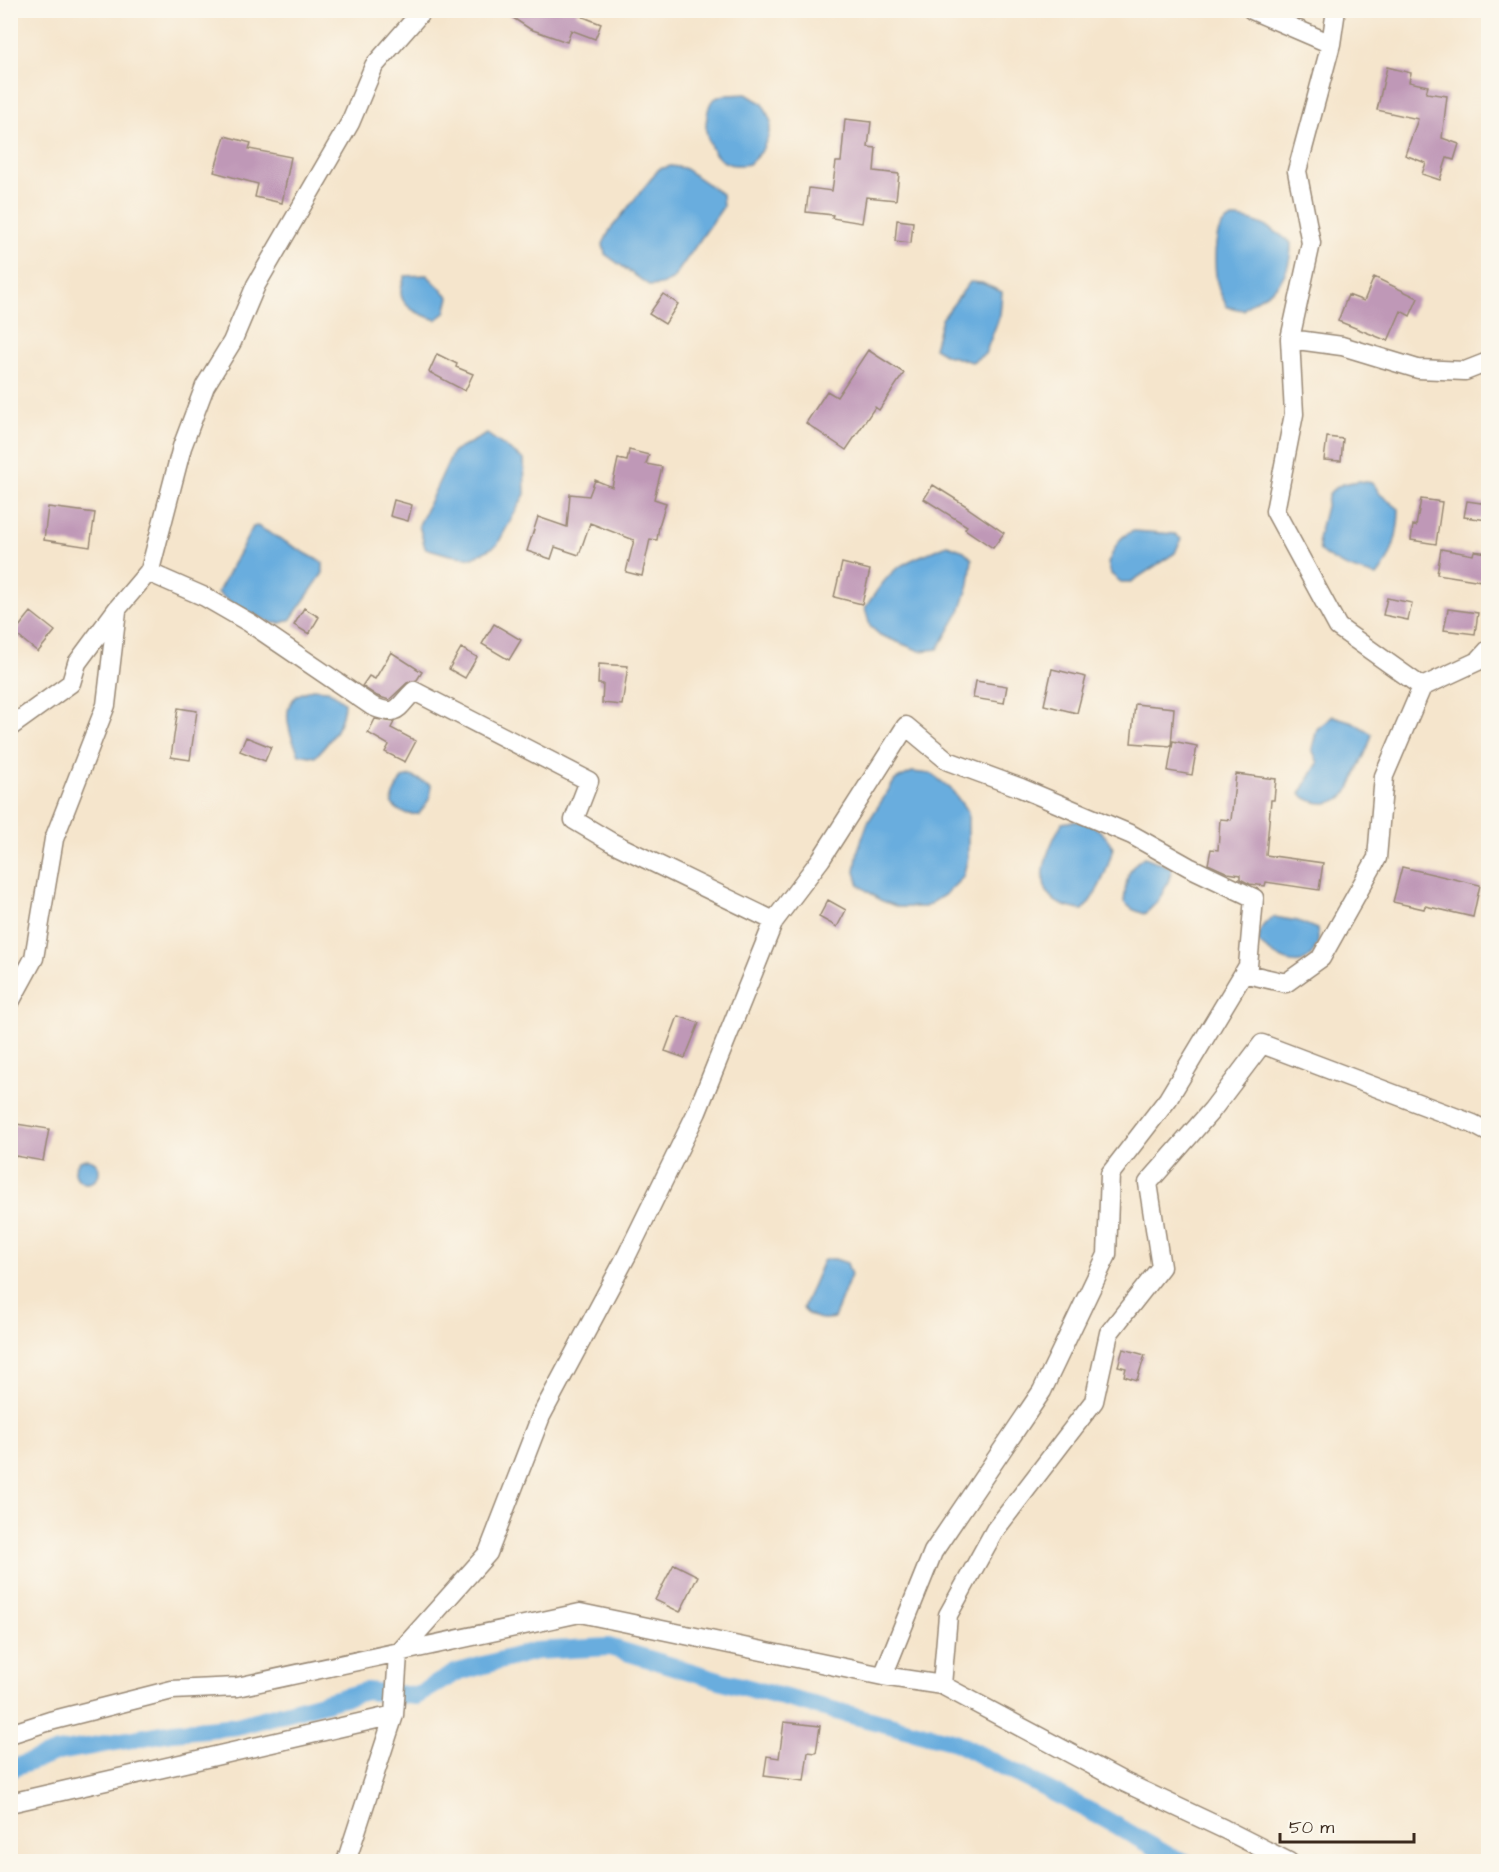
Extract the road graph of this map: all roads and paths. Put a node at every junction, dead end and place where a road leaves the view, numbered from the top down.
1 (423, 10) edge
2 (1252, 10) edge
3 (1336, 10) edge
4 (1331, 44) junction
5 (1290, 339) junction
6 (1488, 362) edge
7 (148, 572) junction
8 (117, 609) junction
9 (1488, 650) edge
10 (1422, 687) junction
11 (10, 727) edge
12 (774, 921) junction
13 (1248, 966) junction
14 (10, 1002) edge
15 (1488, 1132) edge
16 (398, 1654) junction
17 (883, 1676) junction
18 (942, 1685) junction
19 (394, 1711) junction
20 (10, 1734) edge
21 (10, 1803) edge
22 (346, 1862) edge
23 (1289, 1862) edge

1 - 7 street
2 - 4 street
3 - 4 street
4 - 5 street
5 - 6 street
5 - 10 street
7 - 8 street
7 - 12 street
8 - 11 street
8 - 14 street
9 - 10 street
10 - 13 street
12 - 13 street
12 - 16 street
13 - 17 street
15 - 18 street
16 - 17 street
16 - 19 street
16 - 20 street
17 - 18 street
18 - 23 street
19 - 21 street
19 - 22 street

